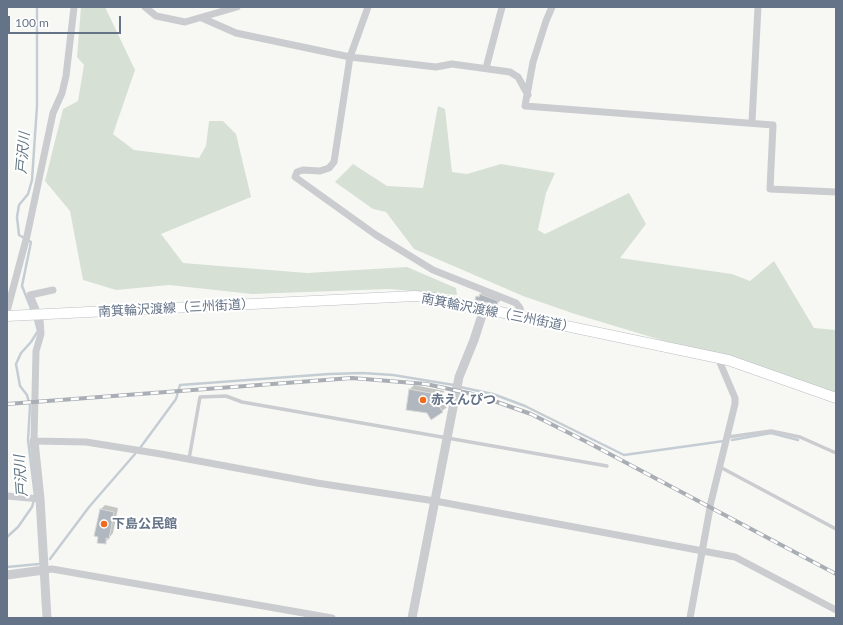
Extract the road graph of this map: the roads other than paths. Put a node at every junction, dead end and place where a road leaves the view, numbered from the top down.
1 (74, 7) edge
2 (145, 7) edge
3 (237, 7) edge
4 (368, 7) edge
5 (502, 7) edge
6 (552, 7) edge
7 (758, 7) edge
8 (223, 9) edge
9 (202, 18) junction
10 (350, 57) junction
11 (486, 68) junction
12 (528, 95) junction
13 (752, 122) junction
14 (836, 192) edge
15 (53, 290) dead end
16 (484, 309) junction
17 (7, 311) edge
18 (38, 315) junction
19 (7, 316) edge
20 (522, 316) junction
21 (718, 358) junction
22 (836, 398) edge
23 (447, 437) junction
24 (728, 437) junction
25 (34, 441) junction
26 (836, 453) edge
27 (189, 459) junction
28 (607, 466) dead end
29 (720, 467) junction
30 (7, 496) edge
31 (36, 499) junction
32 (435, 501) junction
33 (836, 529) edge
34 (703, 550) junction
35 (44, 570) junction
36 (7, 575) edge
37 (836, 610) edge
38 (291, 615) edge
39 (47, 618) edge
40 (332, 618) edge
41 (412, 618) edge
42 (690, 618) edge

1 - 17 street
2 - 9 street
3 - 8 street
4 - 10 street
5 - 11 street
6 - 12 street
7 - 13 street
8 - 9 street
9 - 10 street
10 - 11 street
10 - 20 street
11 - 12 street
12 - 13 street
13 - 14 street
15 - 18 street
16 - 18 main road, 南箕輪沢渡線（三州街道）
16 - 20 main road, 南箕輪沢渡線（三州街道）
16 - 23 street
18 - 19 main road, 南箕輪沢渡線（三州街道）
18 - 25 street
20 - 21 main road, 南箕輪沢渡線（三州街道）
21 - 22 main road, 南箕輪沢渡線（三州街道）
21 - 24 street
23 - 27 lane
23 - 28 lane
23 - 32 street
24 - 26 lane
24 - 29 street
25 - 27 street
25 - 31 street
27 - 32 street
29 - 33 lane
29 - 34 street
30 - 31 street
31 - 35 street
32 - 34 street
32 - 41 street
34 - 37 street
34 - 42 street
35 - 36 street
35 - 38 street
35 - 39 street
38 - 40 street

